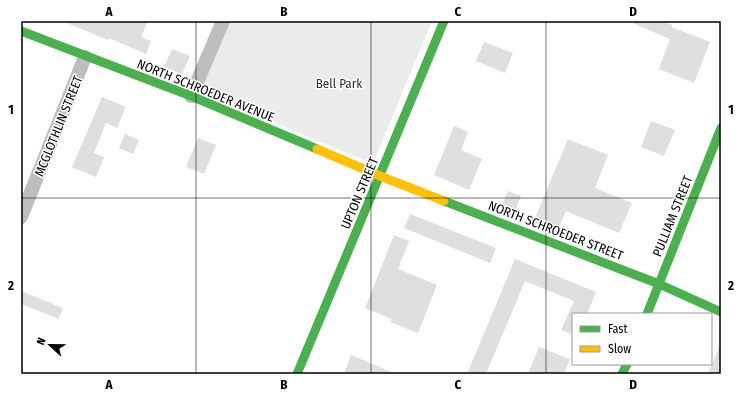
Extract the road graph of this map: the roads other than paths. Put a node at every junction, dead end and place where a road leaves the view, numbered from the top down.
1 (223, 21) edge
2 (444, 21) edge
3 (21, 31) edge
4 (85, 57) junction
5 (191, 96) junction
6 (721, 128) edge
7 (380, 176) junction
8 (21, 217) edge
9 (659, 284) junction
10 (721, 312) edge
11 (647, 313) edge
12 (626, 365) edge
13 (297, 374) edge
14 (622, 374) edge

1 - 5 street
2 - 7 street, UPTON STREET
3 - 4 street, NORTH SCHROEDER AVENUE
4 - 5 street, NORTH SCHROEDER AVENUE
4 - 8 street, MCGLOTHLIN STREET
5 - 7 street, NORTH SCHROEDER AVENUE
6 - 9 street, PULLIAM STREET
7 - 9 street, NORTH SCHROEDER STREET
7 - 13 street, UPTON STREET
9 - 10 street, NORTH SCHROEDER STREET
9 - 11 street, PULLIAM STREET
12 - 14 street

